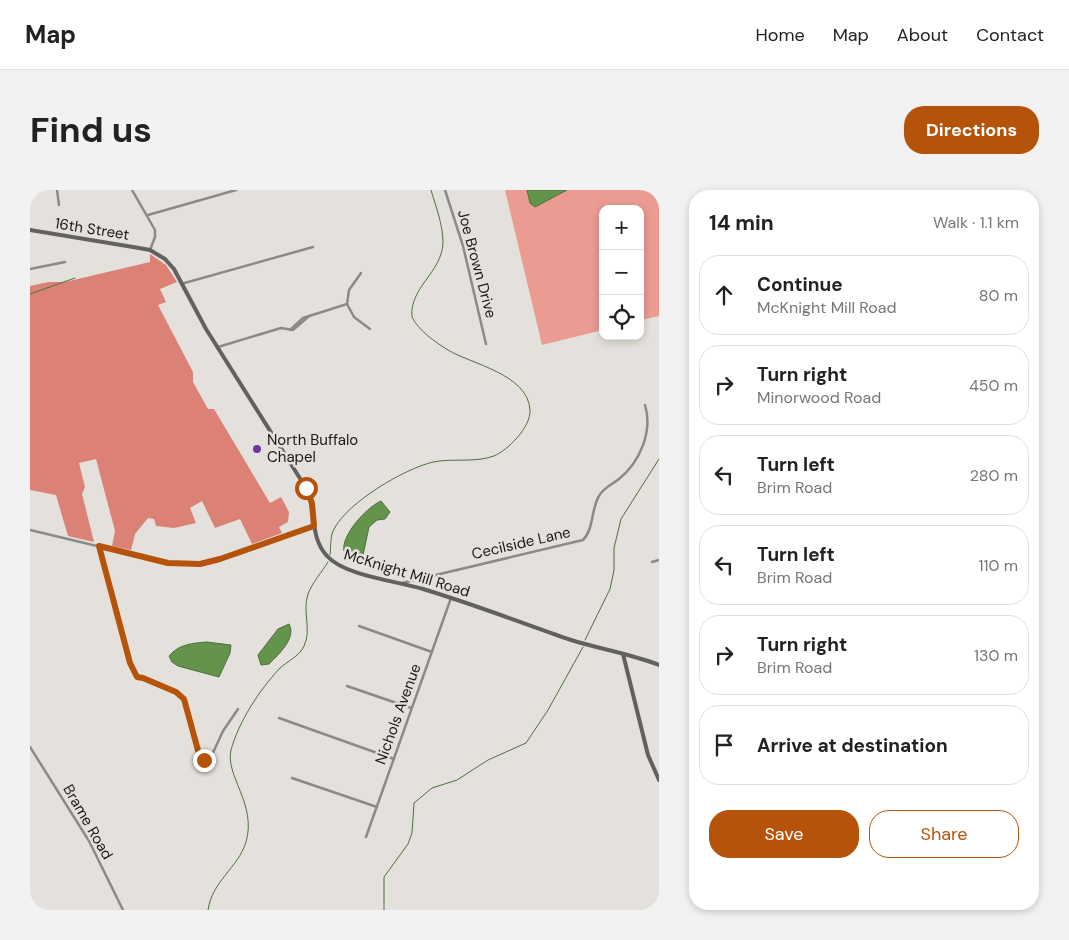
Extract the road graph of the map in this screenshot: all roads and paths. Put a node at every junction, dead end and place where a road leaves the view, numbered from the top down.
1 (56, 190) edge
2 (132, 190) edge
3 (236, 190) edge
4 (445, 190) edge
5 (59, 205) dead end
6 (148, 215) junction
7 (30, 230) edge
8 (313, 247) dead end
9 (150, 250) junction
10 (65, 262) dead end
11 (30, 270) edge
12 (361, 273) dead end
13 (181, 284) junction
14 (347, 304) junction
15 (370, 329) dead end
16 (486, 344) dead end
17 (218, 347) junction
18 (645, 405) dead end
19 (314, 526) junction
20 (30, 530) edge
21 (99, 546) junction
22 (659, 560) edge
23 (652, 562) dead end
24 (400, 583) junction
25 (451, 598) junction
26 (359, 626) dead end
27 (432, 652) junction
28 (623, 654) junction
29 (659, 665) edge
30 (347, 686) dead end
31 (412, 708) junction
32 (238, 709) dead end
33 (278, 718) dead end
34 (30, 747) edge
35 (394, 759) junction
36 (292, 778) dead end
37 (659, 780) edge
38 (376, 808) junction
39 (366, 837) dead end
40 (123, 910) edge

1 - 5 street
2 - 6 street
3 - 6 street
4 - 16 street, Joe Brown Drive
6 - 9 street
7 - 9 street, 16th Street
8 - 13 street
9 - 13 street, McKnight Mill Road
10 - 11 street
12 - 14 street
13 - 17 street, McKnight Mill Road
14 - 15 street
14 - 17 street
17 - 19 street, McKnight Mill Road
18 - 24 street, Cecilside Lane
19 - 21 street
19 - 24 street, McKnight Mill Road
20 - 21 street
21 - 32 street
22 - 23 street
24 - 25 street, McKnight Mill Road
25 - 27 street, Nichols Avenue
25 - 28 street, McKnight Mill Road
26 - 27 street
27 - 31 street, Nichols Avenue
28 - 29 street, McKnight Mill Road
28 - 37 street
30 - 31 street
31 - 35 street, Nichols Avenue
33 - 35 street
34 - 40 street, Brame Road
35 - 38 street, Nichols Avenue
36 - 38 street
38 - 39 street, Nichols Avenue

